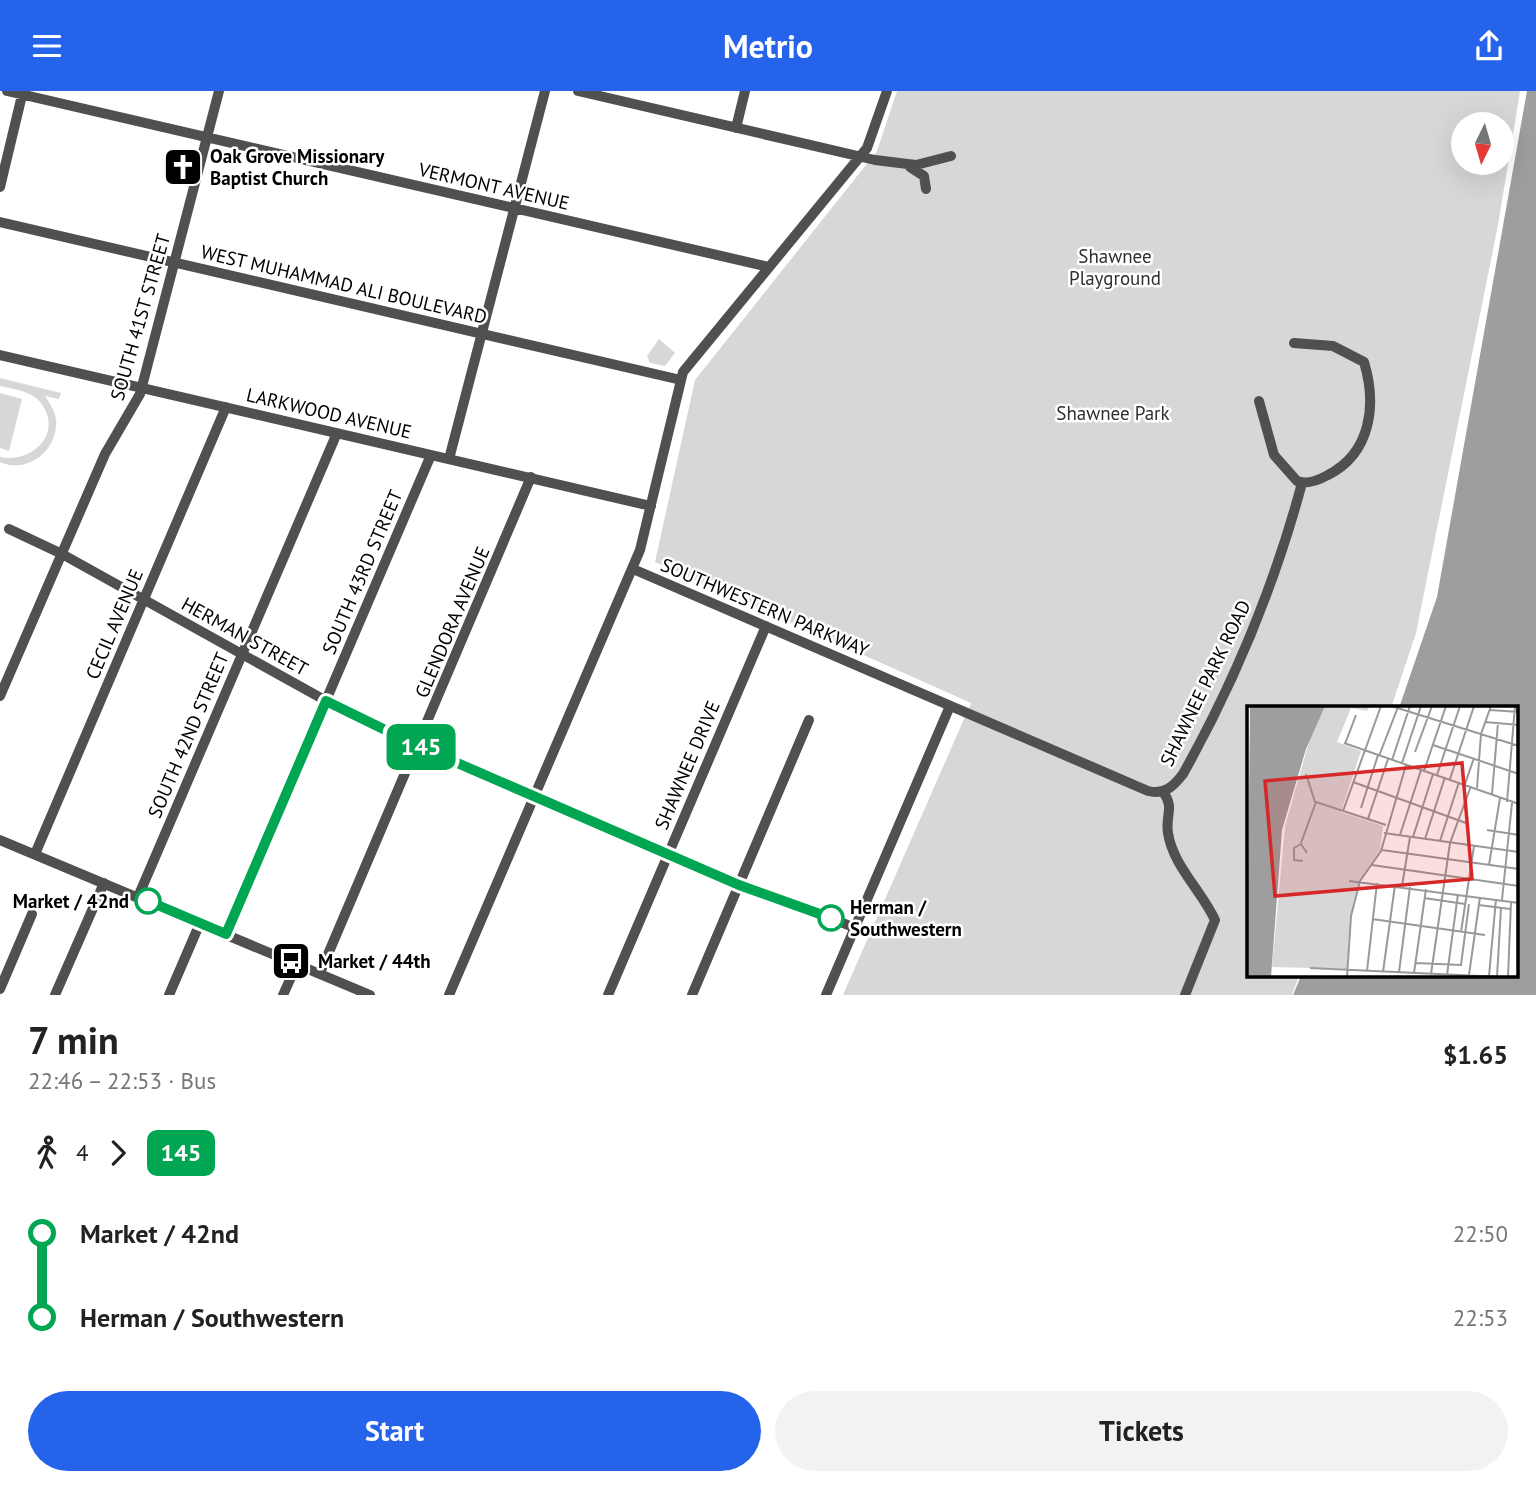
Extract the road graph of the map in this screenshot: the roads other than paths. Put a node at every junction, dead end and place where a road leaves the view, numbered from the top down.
1 (7, 91) edge
2 (219, 91) edge
3 (545, 91) edge
4 (578, 91) edge
5 (745, 91) edge
6 (887, 91) edge
7 (22, 93) edge
8 (600, 94) edge
9 (736, 128) junction
10 (207, 138) junction
11 (951, 156) dead end
12 (860, 157) junction
13 (907, 165) junction
14 (0, 187) edge
15 (926, 189) dead end
16 (514, 209) junction
17 (0, 222) edge
18 (175, 263) junction
19 (769, 267) junction
20 (482, 334) junction
21 (1294, 343) dead end
22 (0, 355) edge
23 (681, 380) junction
24 (142, 387) junction
25 (1259, 401) dead end
26 (226, 407) junction
27 (337, 433) junction
28 (431, 455) junction
29 (449, 459) junction
30 (531, 477) junction
31 (1302, 483) junction
32 (651, 506) junction
33 (9, 529) dead end
34 (62, 554) junction
35 (633, 569) junction
36 (144, 599) junction
37 (766, 626) junction
38 (242, 654) junction
39 (0, 696) edge
40 (326, 701) junction
41 (950, 706) junction
42 (809, 720) dead end
43 (418, 746) junction
44 (1163, 792) junction
45 (535, 796) junction
46 (0, 840) edge
47 (35, 854) junction
48 (668, 854) junction
49 (104, 883) junction
50 (739, 885) junction
51 (138, 897) junction
52 (32, 914) dead end
53 (200, 923) junction
54 (855, 928) junction
55 (226, 934) junction
56 (297, 964) junction
57 (320, 974) junction
58 (0, 989) edge
59 (55, 995) edge
60 (169, 995) edge
61 (284, 995) edge
62 (370, 995) edge
63 (449, 995) edge
64 (608, 995) edge
65 (692, 995) edge
66 (825, 995) edge
67 (1185, 995) edge

1 - 7 street, VERMONT AVENUE
2 - 10 street, SOUTH 41ST STREET
3 - 16 street
4 - 8 street
5 - 9 street
6 - 12 street, SOUTHWESTERN PARKWAY
7 - 10 street, VERMONT AVENUE
7 - 14 street
8 - 9 street
9 - 12 street
10 - 16 street, VERMONT AVENUE
10 - 18 street, SOUTH 41ST STREET
11 - 13 street
12 - 13 street
12 - 19 street, SOUTHWESTERN PARKWAY
13 - 15 street
16 - 19 street, VERMONT AVENUE
16 - 20 street
17 - 18 street, WEST MUHAMMAD ALI BOULEVARD
18 - 20 street, WEST MUHAMMAD ALI BOULEVARD
18 - 24 street, SOUTH 41ST STREET
19 - 23 street, SOUTHWESTERN PARKWAY
20 - 23 street, WEST MUHAMMAD ALI BOULEVARD
20 - 29 street
21 - 31 street
22 - 24 street, LARKWOOD AVENUE
23 - 32 street, SOUTHWESTERN PARKWAY
24 - 26 street, LARKWOOD AVENUE
24 - 34 street, SOUTH 41ST STREET
25 - 31 street
26 - 27 street, LARKWOOD AVENUE
26 - 36 street, CECIL AVENUE
27 - 28 street, LARKWOOD AVENUE
27 - 38 street, SOUTH 42ND STREET
28 - 29 street, LARKWOOD AVENUE
28 - 40 street, SOUTH 43RD STREET
29 - 30 street, LARKWOOD AVENUE
30 - 32 street, LARKWOOD AVENUE
30 - 43 street, GLENDORA AVENUE
31 - 44 street, SHAWNEE PARK ROAD
32 - 35 street, SOUTHWESTERN PARKWAY
33 - 34 street, HERMAN STREET
34 - 36 street, HERMAN STREET
34 - 39 street, SOUTH 41ST STREET
35 - 37 street, SOUTHWESTERN PARKWAY
35 - 45 street
36 - 38 street, HERMAN STREET
36 - 47 street, CECIL AVENUE
37 - 41 street, SOUTHWESTERN PARKWAY
37 - 48 street, SHAWNEE DRIVE
38 - 40 street, HERMAN STREET
38 - 51 street, SOUTH 42ND STREET
40 - 43 street, HERMAN STREET
40 - 55 street, SOUTH 43RD STREET
41 - 44 street, SHAWNEE PARK ROAD
41 - 54 street
42 - 50 street
43 - 45 street, HERMAN STREET
43 - 57 street, GLENDORA AVENUE
44 - 67 street
45 - 48 street, HERMAN STREET
45 - 63 street
46 - 47 street
47 - 49 street
48 - 50 street, HERMAN STREET
48 - 64 street, SHAWNEE DRIVE
49 - 51 street
49 - 59 street
50 - 54 street, HERMAN STREET
50 - 65 street
51 - 53 street
52 - 58 street
53 - 55 street
53 - 60 street
54 - 66 street
55 - 56 street
56 - 57 street
56 - 61 street
57 - 62 street

